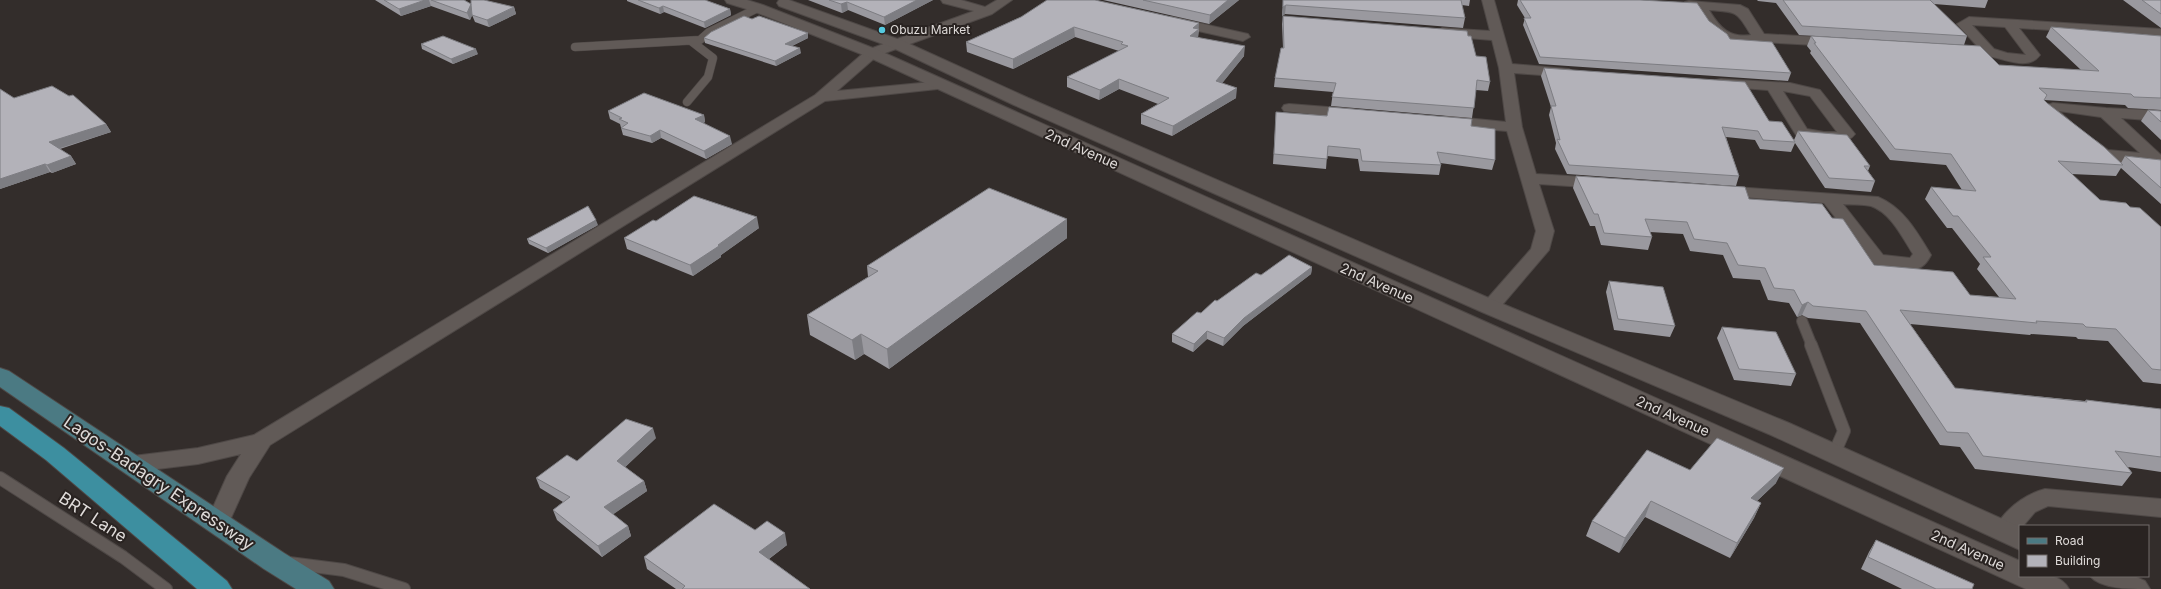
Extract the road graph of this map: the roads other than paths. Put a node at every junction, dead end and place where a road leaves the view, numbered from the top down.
1 (732, 0) edge
2 (947, 0) edge
3 (1006, 0) edge
4 (1488, 0) edge
5 (766, 4) edge
6 (1677, 4) edge
7 (1700, 5) junction
8 (987, 11) junction
9 (1161, 19) edge
10 (2009, 24) junction
11 (1426, 31) edge
12 (2161, 33) edge
13 (1497, 36) junction
14 (1243, 37) dead end
15 (1760, 38) junction
16 (691, 41) junction
17 (1846, 43) edge
18 (897, 44) junction
19 (575, 47) dead end
20 (1947, 50) edge
21 (1989, 52) junction
22 (872, 53) junction
23 (1506, 68) junction
24 (1585, 74) edge
25 (1710, 83) edge
26 (942, 85) junction
27 (1773, 87) junction
28 (820, 98) junction
29 (687, 102) dead end
30 (1289, 108) dead end
31 (2106, 113) junction
32 (1364, 115) edge
33 (2161, 116) edge
34 (1432, 120) edge
35 (1514, 127) junction
36 (1529, 178) junction
37 (1616, 184) edge
38 (1703, 190) edge
39 (1829, 198) junction
40 (1490, 307) junction
41 (1802, 321) dead end
42 (0, 376) edge
43 (0, 414) edge
44 (262, 440) junction
45 (1834, 454) junction
46 (132, 464) junction
47 (0, 478) edge
48 (2161, 508) edge
49 (218, 523) junction
50 (2012, 535) edge
51 (274, 561) junction
52 (2019, 574) edge
53 (2027, 577) edge
54 (2107, 577) edge
55 (166, 589) edge
56 (217, 589) edge
57 (319, 589) edge
58 (404, 589) edge
59 (2054, 589) edge
60 (2135, 589) edge

1 - 5 street, 2nd Avenue
2 - 8 street
3 - 8 street
4 - 13 street
5 - 16 lane
5 - 18 street, 2nd Avenue
5 - 22 street, 2nd Avenue
6 - 7 street
7 - 15 street
7 - 15 street
8 - 18 street
9 - 14 street
10 - 12 street
10 - 21 street
10 - 21 street
11 - 13 street
13 - 23 street
15 - 17 street
16 - 19 lane
16 - 29 lane
18 - 22 street
18 - 40 street, 2nd Avenue
20 - 21 street
22 - 26 street, 2nd Avenue
22 - 28 street
23 - 24 street
23 - 35 street
25 - 27 street
26 - 28 street
26 - 52 street, 2nd Avenue
27 - 27 street
28 - 44 street
30 - 32 street
31 - 31 street
31 - 33 street
34 - 35 street
35 - 36 street
36 - 37 street
36 - 40 street
38 - 39 street
39 - 39 street
40 - 45 street, 2nd Avenue
41 - 45 lane
42 - 46 main road, Lagos-Badagry Expressway
43 - 56 highway
44 - 46 street
44 - 49 street
45 - 50 street, 2nd Avenue
46 - 49 main road, Lagos-Badagry Expressway
47 - 55 lane, BRT Lane
48 - 50 street
49 - 51 main road, Lagos-Badagry Expressway
51 - 57 main road, Lagos-Badagry Expressway
51 - 58 lane
53 - 59 street
54 - 60 street

